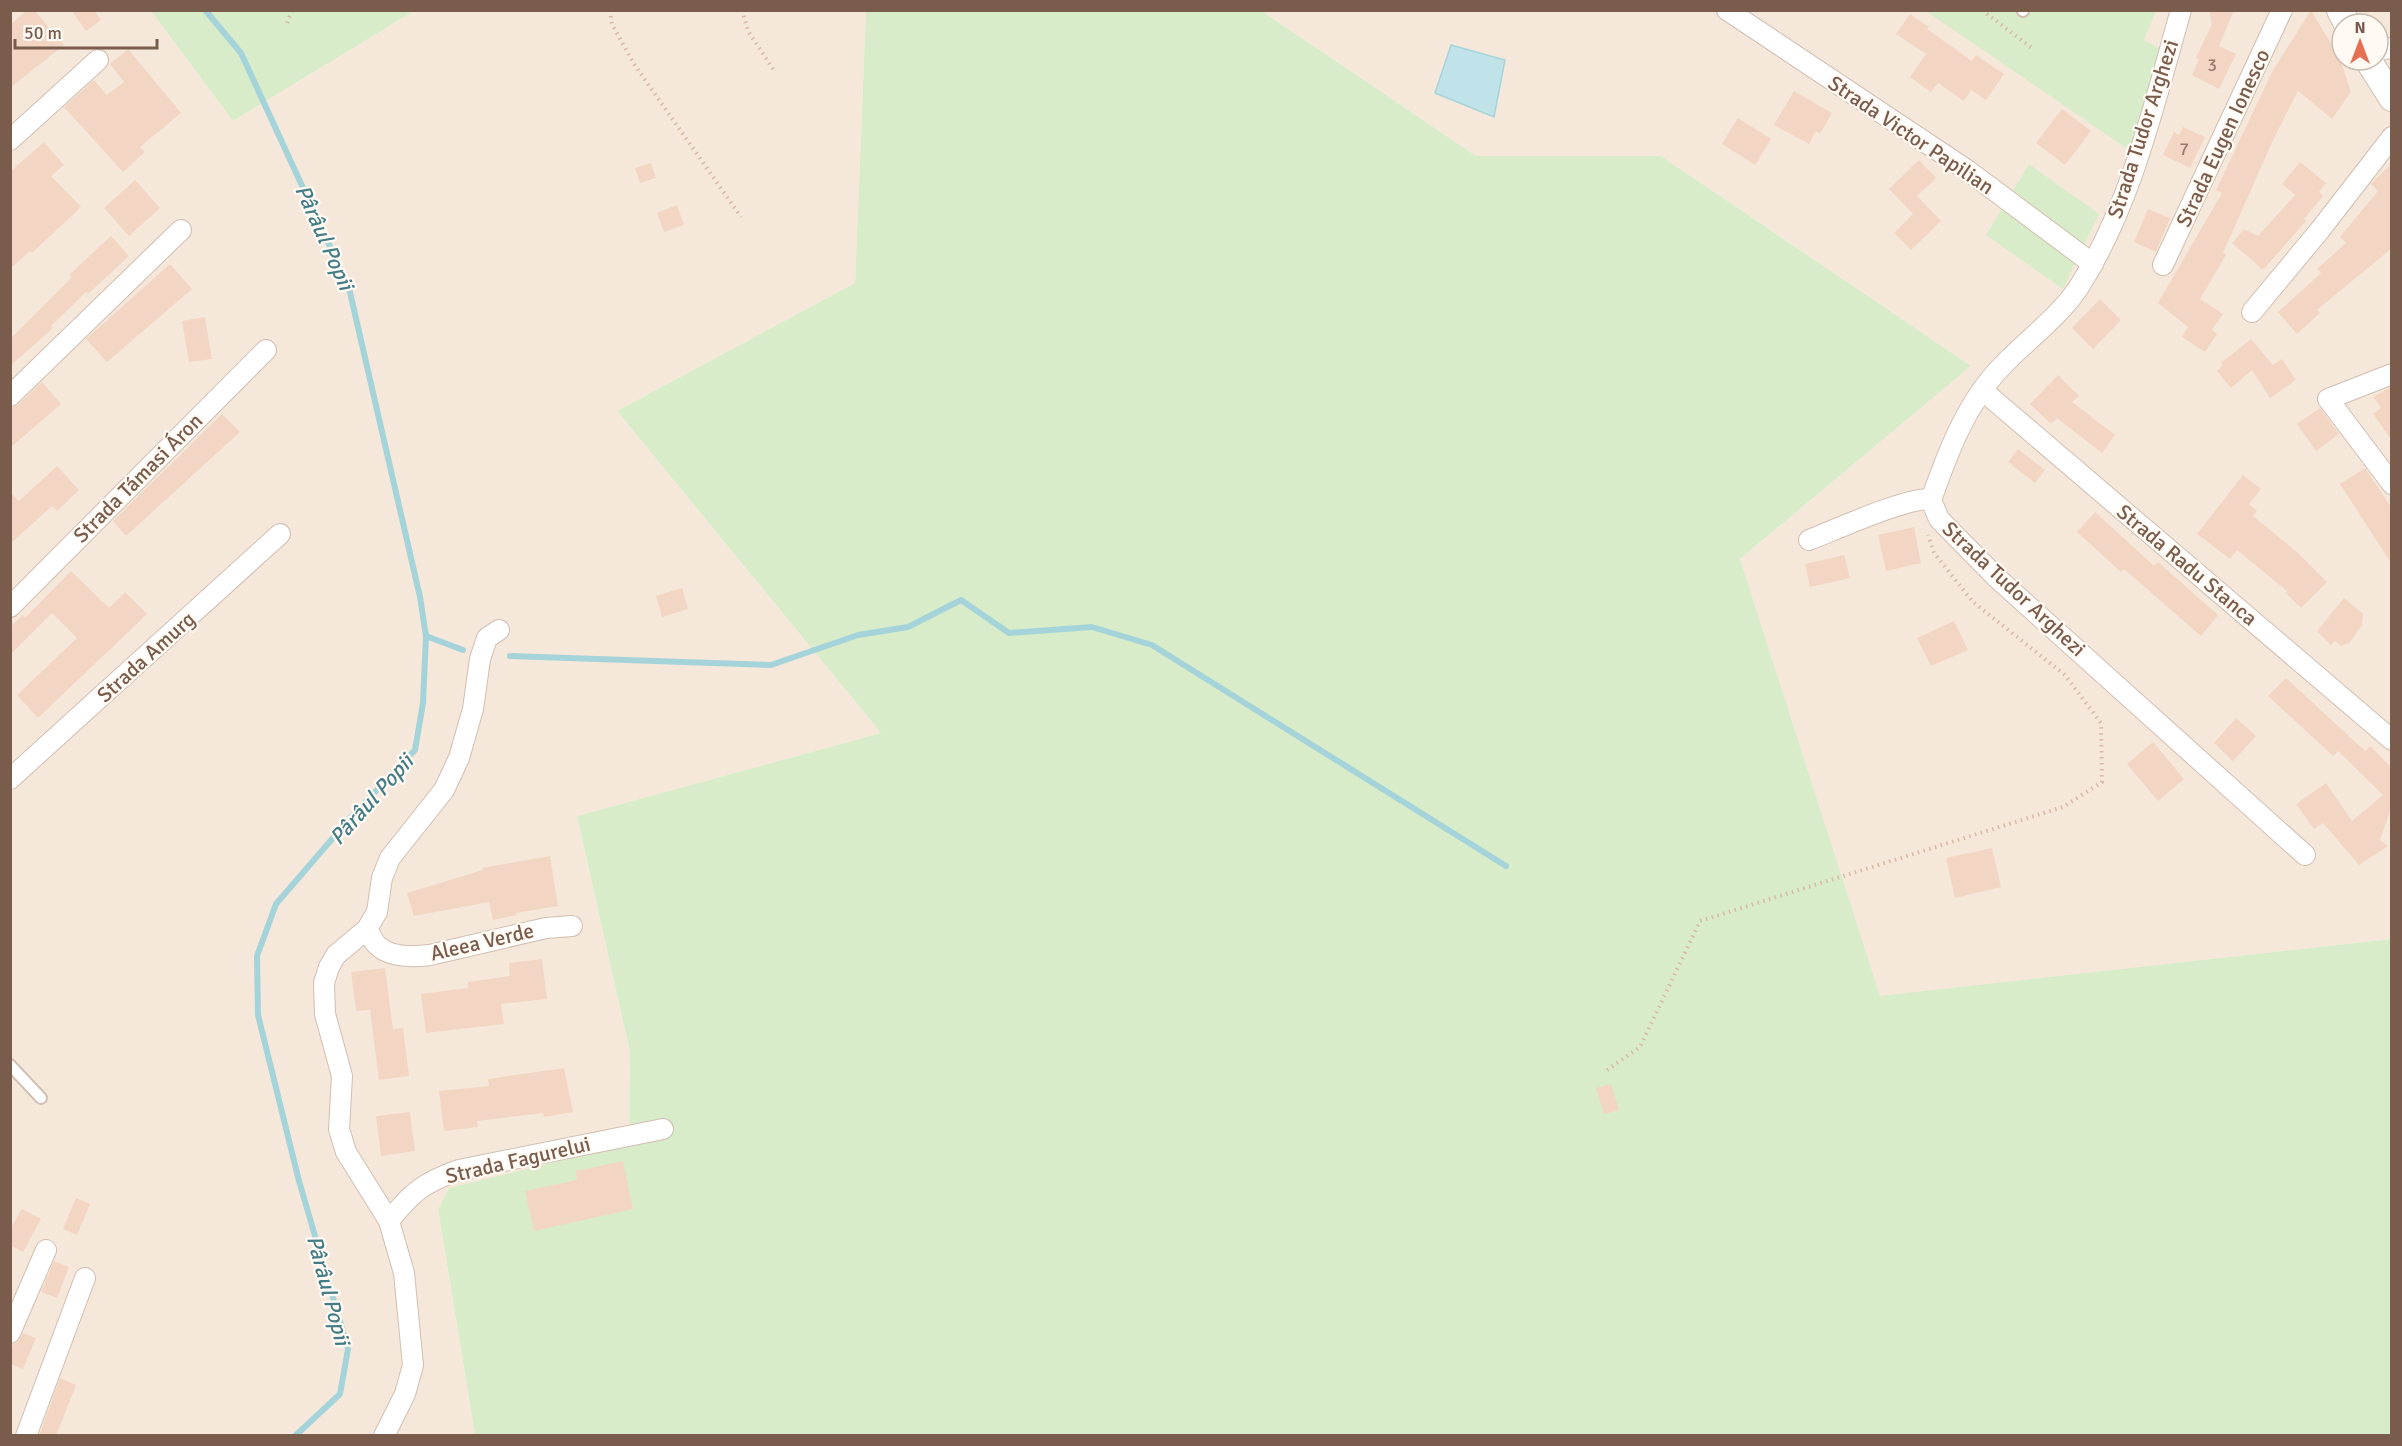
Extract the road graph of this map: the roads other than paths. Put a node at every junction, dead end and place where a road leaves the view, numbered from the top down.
1 (1727, 10) edge
2 (2181, 10) edge
3 (2282, 10) edge
4 (98, 60) dead end
5 (2375, 72) edge
6 (2391, 98) edge
7 (2391, 137) edge
8 (10, 140) edge
9 (181, 230) dead end
10 (2093, 264) junction
11 (2163, 265) dead end
12 (2252, 312) dead end
13 (266, 350) dead end
14 (2391, 374) edge
15 (1982, 390) junction
16 (10, 396) edge
17 (2391, 484) edge
18 (1928, 499) junction
19 (280, 534) dead end
20 (1809, 540) dead end
21 (10, 607) edge
22 (499, 630) dead end
23 (2391, 740) edge
24 (10, 779) edge
25 (2305, 855) dead end
26 (572, 926) dead end
27 (367, 929) junction
28 (10, 1065) edge
29 (41, 1098) dead end
30 (663, 1129) dead end
31 (389, 1221) junction
32 (46, 1250) dead end
33 (85, 1278) dead end
34 (10, 1333) edge
35 (26, 1436) edge
36 (384, 1436) edge

1 - 10 street, Strada Victor Papilian
2 - 10 street, Strada Tudor Arghezi
3 - 11 street, Strada Eugen Ionesco
4 - 8 street
5 - 6 street
7 - 12 street
9 - 16 street
10 - 15 street, Strada Tudor Arghezi
13 - 21 street, Strada Támasi Áron
14 - 17 street
15 - 18 street, Strada Tudor Arghezi
15 - 23 street, Strada Radu Stanca
18 - 20 street
18 - 25 street, Strada Tudor Arghezi
19 - 24 street, Strada Amurg
22 - 27 street
26 - 27 street, Aleea Verde
27 - 31 street
28 - 29 lane
30 - 31 street, Strada Fagurelui
31 - 36 street
32 - 34 street
33 - 35 street

